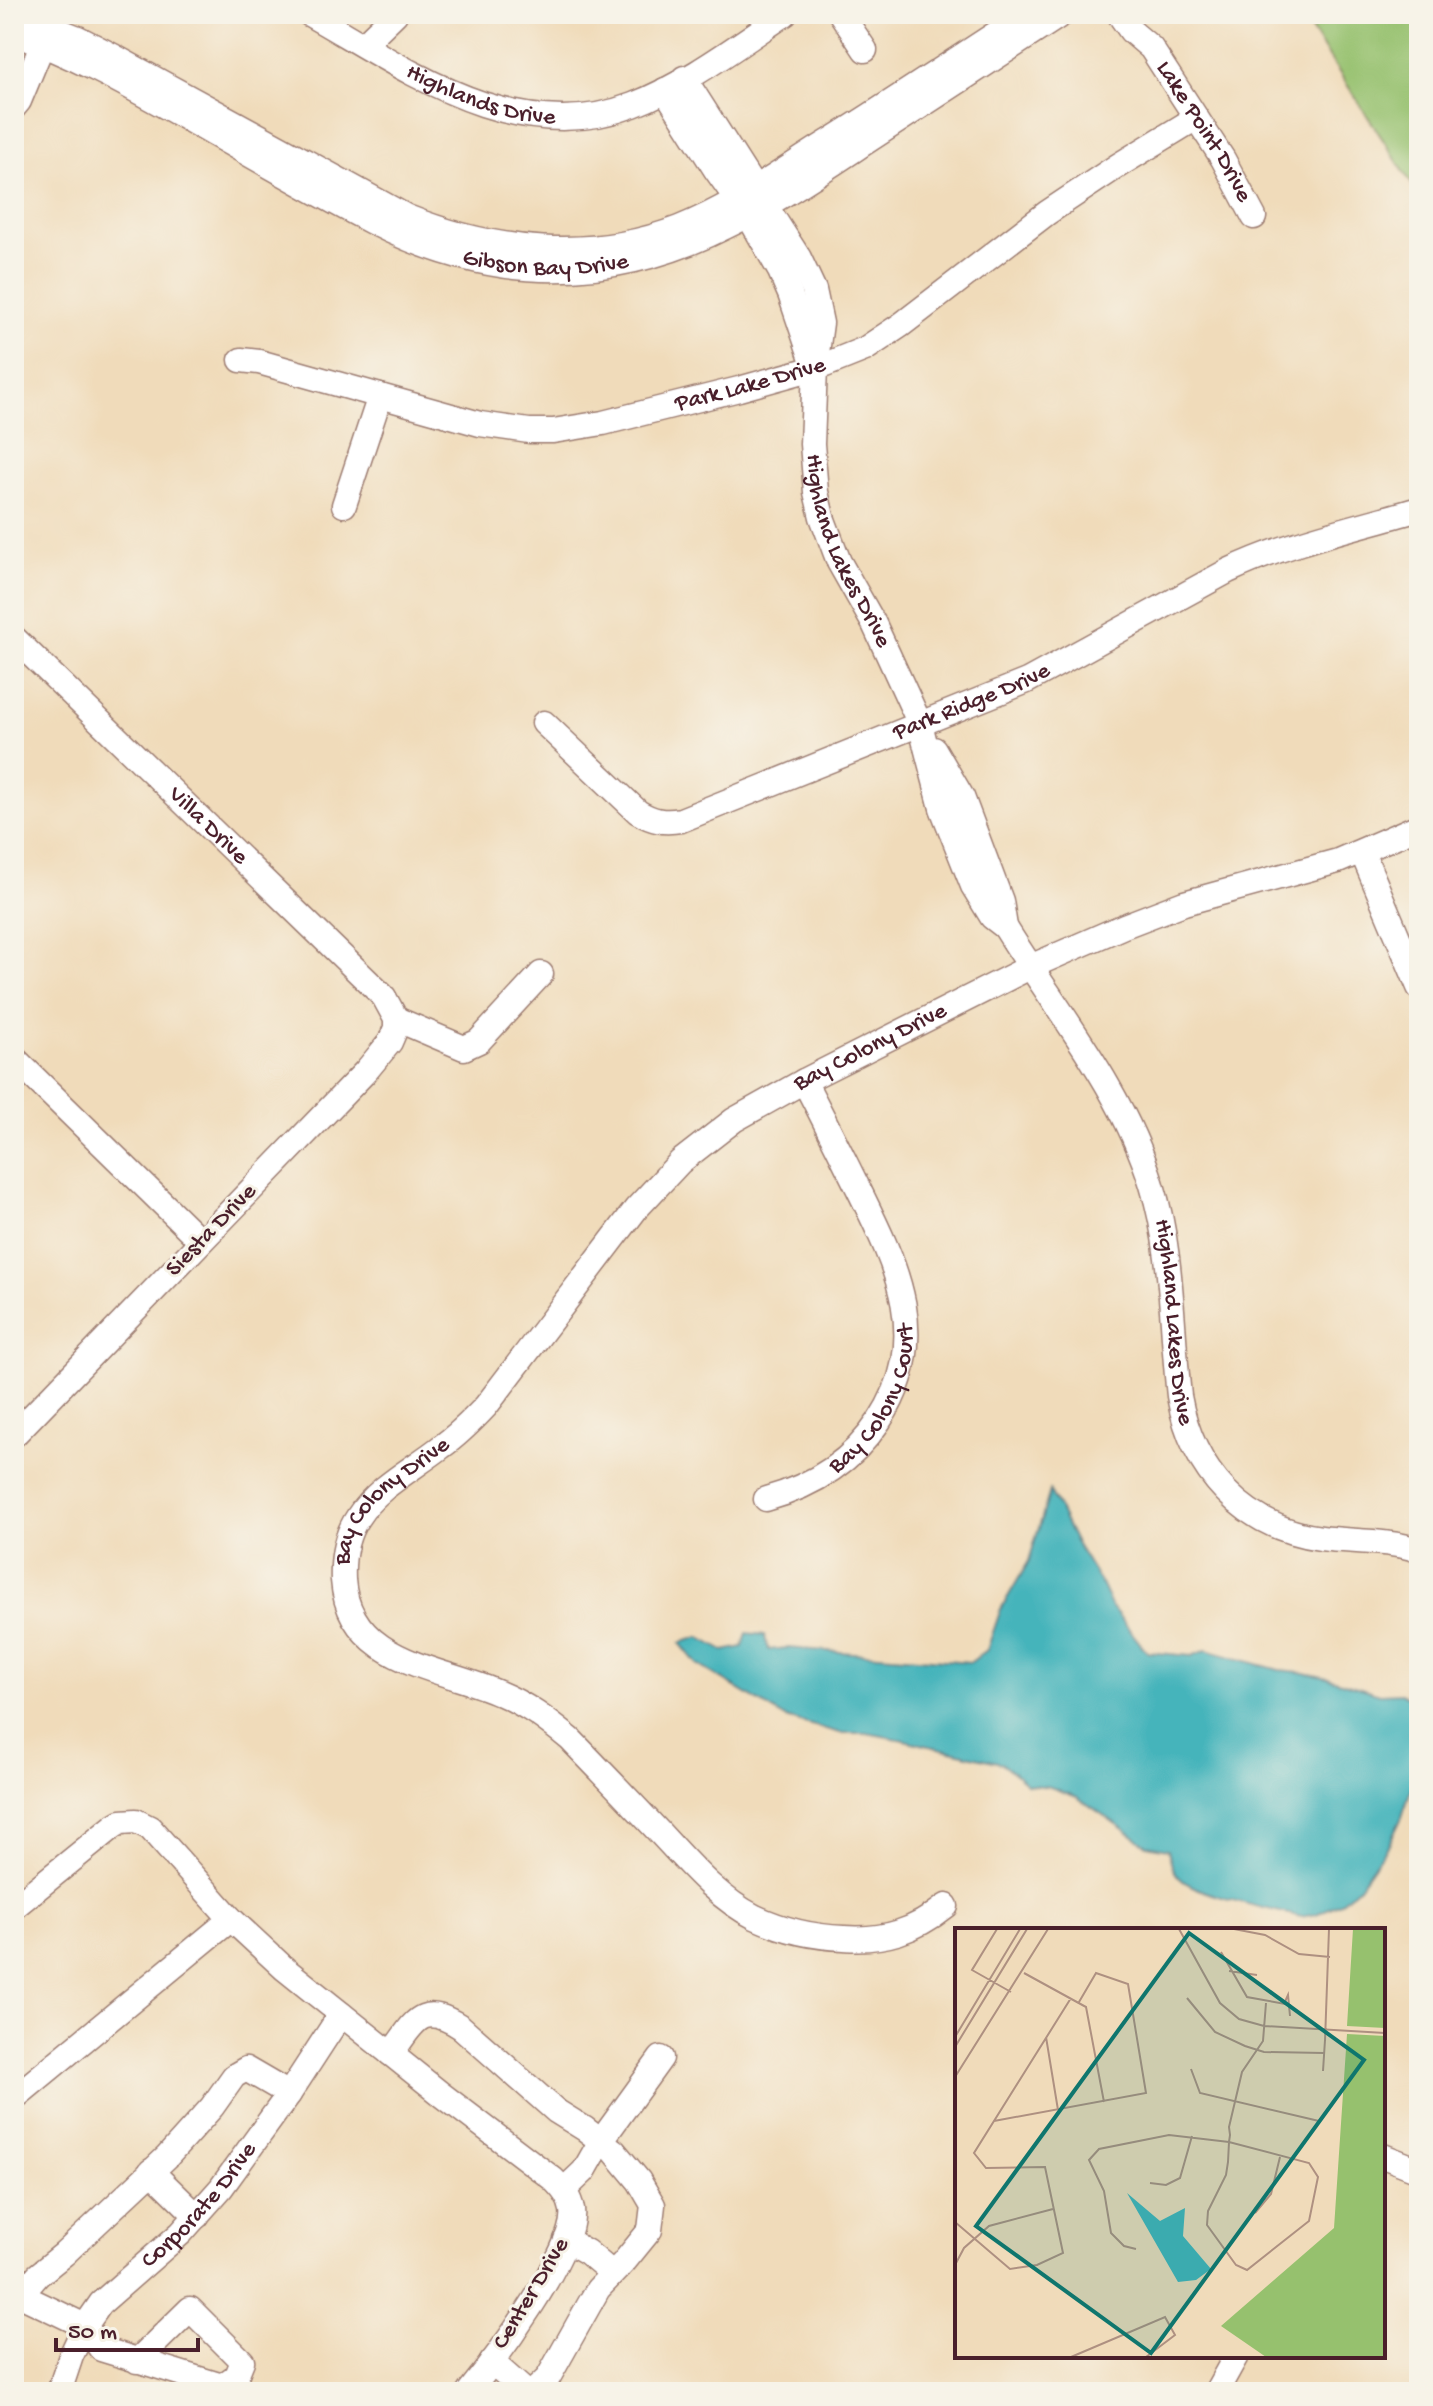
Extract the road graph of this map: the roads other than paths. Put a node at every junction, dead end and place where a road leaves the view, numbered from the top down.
1 (309, 14) edge
2 (395, 14) edge
3 (785, 14) edge
4 (841, 14) edge
5 (1026, 14) edge
6 (1062, 14) edge
7 (1119, 14) edge
8 (1138, 14) edge
9 (35, 26) edge
10 (363, 45) junction
11 (1151, 48) junction
12 (865, 50) dead end
13 (675, 84) junction
14 (14, 107) edge
15 (1196, 118) junction
16 (751, 202) junction
17 (1254, 217) dead end
18 (241, 360) dead end
19 (815, 368) junction
20 (380, 396) junction
21 (344, 505) dead end
22 (1419, 509) edge
23 (14, 638) edge
24 (544, 723) dead end
25 (920, 724) junction
26 (1419, 826) edge
27 (1362, 852) junction
28 (1030, 967) junction
29 (541, 974) dead end
30 (1419, 987) edge
31 (396, 1019) junction
32 (14, 1058) edge
33 (804, 1081) junction
34 (201, 1241) junction
35 (14, 1435) edge
36 (766, 1499) dead end
37 (1419, 1550) edge
38 (946, 1906) dead end
39 (14, 1907) edge
40 (231, 1919) junction
41 (341, 2014) junction
42 (391, 2054) junction
43 (661, 2058) dead end
44 (289, 2094) junction
45 (14, 2098) edge
46 (601, 2141) junction
47 (1385, 2157) edge
48 (1419, 2170) edge
49 (151, 2171) junction
50 (564, 2190) junction
51 (197, 2216) junction
52 (566, 2240) junction
53 (612, 2273) junction
54 (17, 2294) edge
55 (85, 2326) junction
56 (1235, 2358) edge
57 (137, 2361) junction
58 (492, 2362) junction
59 (59, 2392) edge
60 (469, 2392) edge
61 (526, 2392) edge
62 (533, 2392) edge
63 (1216, 2392) edge

1 - 10 street, Highlands Drive
2 - 10 street
3 - 13 street, Highlands Drive
4 - 12 street
5 - 16 street, Gibson Bay Drive
6 - 16 street, Gibson Bay Drive
7 - 11 street, Lake Point Drive
8 - 11 street, Lake Point Drive
9 - 14 street
9 - 16 street, Gibson Bay Drive
10 - 13 street, Highlands Drive
11 - 15 street, Lake Point Drive
13 - 16 street
15 - 17 street, Lake Point Drive
15 - 19 street, Park Lake Drive
16 - 19 street, Highland Lakes Drive
18 - 20 street, Park Lake Drive
19 - 20 street, Park Lake Drive
19 - 25 street, Highland Lakes Drive
20 - 21 street
22 - 25 street, Park Ridge Drive
23 - 31 street, Villa Drive
24 - 25 street, Park Ridge Drive
25 - 28 street, Highland Lakes Drive
26 - 27 street
27 - 28 street
27 - 30 street
28 - 33 street, Bay Colony Drive
28 - 37 street, Highland Lakes Drive
29 - 31 street
31 - 34 street, Siesta Drive
32 - 34 street
33 - 36 street, Bay Colony Court
33 - 38 street, Bay Colony Drive
34 - 35 street, Siesta Drive
39 - 40 street
40 - 41 street
40 - 45 street
41 - 42 street
41 - 44 street, Corporate Drive
42 - 46 street
42 - 50 street
43 - 46 street
44 - 49 street
44 - 51 street, Corporate Drive
46 - 50 street
46 - 53 street
47 - 48 street
49 - 51 street
49 - 54 street
50 - 52 street, Center Drive
51 - 55 street, Corporate Drive
52 - 53 street
52 - 58 street, Center Drive
53 - 62 street
54 - 55 street
55 - 57 street
55 - 59 street, Corporate Drive
56 - 63 street
57 - 57 street
58 - 60 street, Center Drive
58 - 61 street

